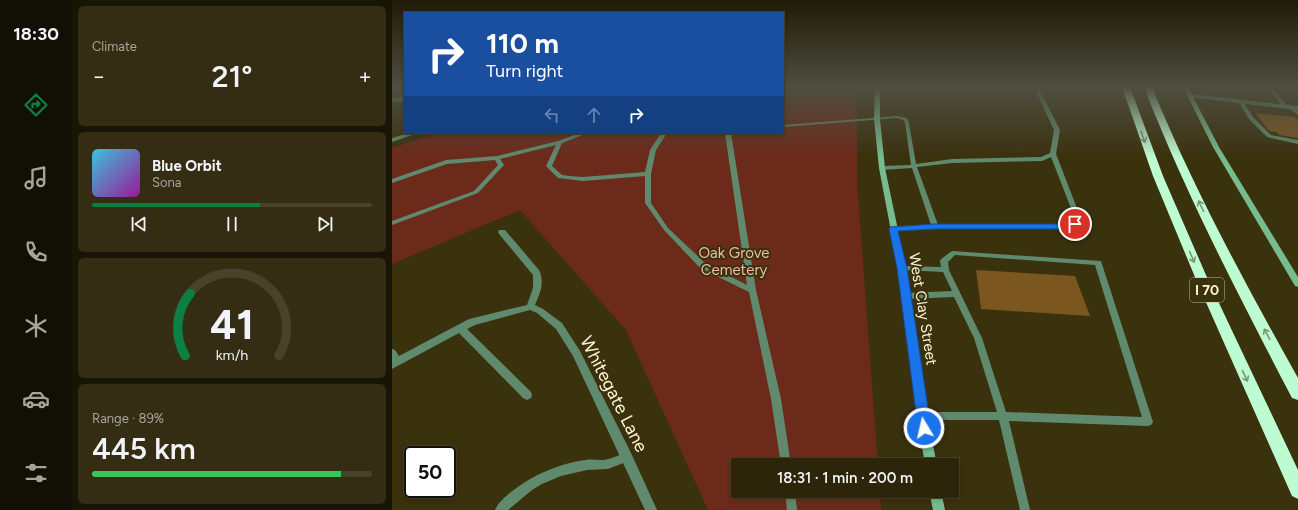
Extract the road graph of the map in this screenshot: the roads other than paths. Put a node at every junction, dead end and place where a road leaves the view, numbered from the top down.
1 (877, 111) edge
2 (1048, 111) edge
3 (1134, 111) edge
4 (1158, 111) edge
5 (1198, 111) edge
6 (1246, 111) edge
7 (877, 119) junction
8 (784, 126) edge
9 (412, 134) edge
10 (582, 134) edge
11 (663, 134) edge
12 (728, 134) edge
13 (392, 140) edge
14 (560, 142) junction
15 (1298, 142) edge
16 (1053, 154) junction
17 (497, 158) junction
18 (914, 166) junction
19 (882, 168) junction
20 (648, 174) junction
21 (392, 181) edge
22 (392, 223) edge
23 (935, 227) junction
24 (893, 229) junction
25 (502, 232) dead end
26 (902, 268) junction
27 (945, 270) junction
28 (1298, 284) edge
29 (752, 290) junction
30 (957, 294) junction
31 (906, 296) junction
32 (530, 307) junction
33 (460, 328) junction
34 (394, 360) edge
35 (1298, 394) edge
36 (527, 395) dead end
37 (922, 416) junction
38 (1003, 416) junction
39 (627, 457) junction
40 (785, 458) edge
41 (930, 458) edge
42 (1298, 490) edge
43 (791, 498) edge
44 (936, 498) edge
45 (500, 510) edge
46 (651, 510) edge
47 (792, 510) edge
48 (939, 510) edge
49 (1025, 510) edge

1 - 7 main road, West Clay Street
2 - 16 lane
3 -> 42 highway, I 70
35 -> 4 highway, I 70
5 - 28 main road
6 - 15 lane
7 - 8 lane
7 - 18 lane
7 - 19 main road, West Clay Street
9 - 13 street
10 - 14 lane
11 - 20 lane
12 - 29 lane
14 - 17 lane
14 - 20 lane
16 - 18 lane
16 - 23 lane
17 - 21 lane
17 - 22 lane
18 - 19 lane
18 - 23 lane
19 - 24 main road, West Clay Street
20 - 29 lane
23 - 24 lane
24 - 26 main road, West Clay Street
25 - 32 street
26 - 27 lane
26 - 31 main road, West Clay Street
27 - 30 lane
27 - 38 lane
29 - 40 lane
30 - 31 lane
30 - 38 lane
31 - 37 main road, West Clay Street
32 - 33 street
32 - 39 street, Whitegate Lane
33 - 34 street
33 - 36 street
37 - 38 lane
37 - 41 main road, West Clay Street
38 - 49 lane
39 - 45 lane
39 - 46 street, Whitegate Lane
43 - 47 lane
44 - 48 main road

